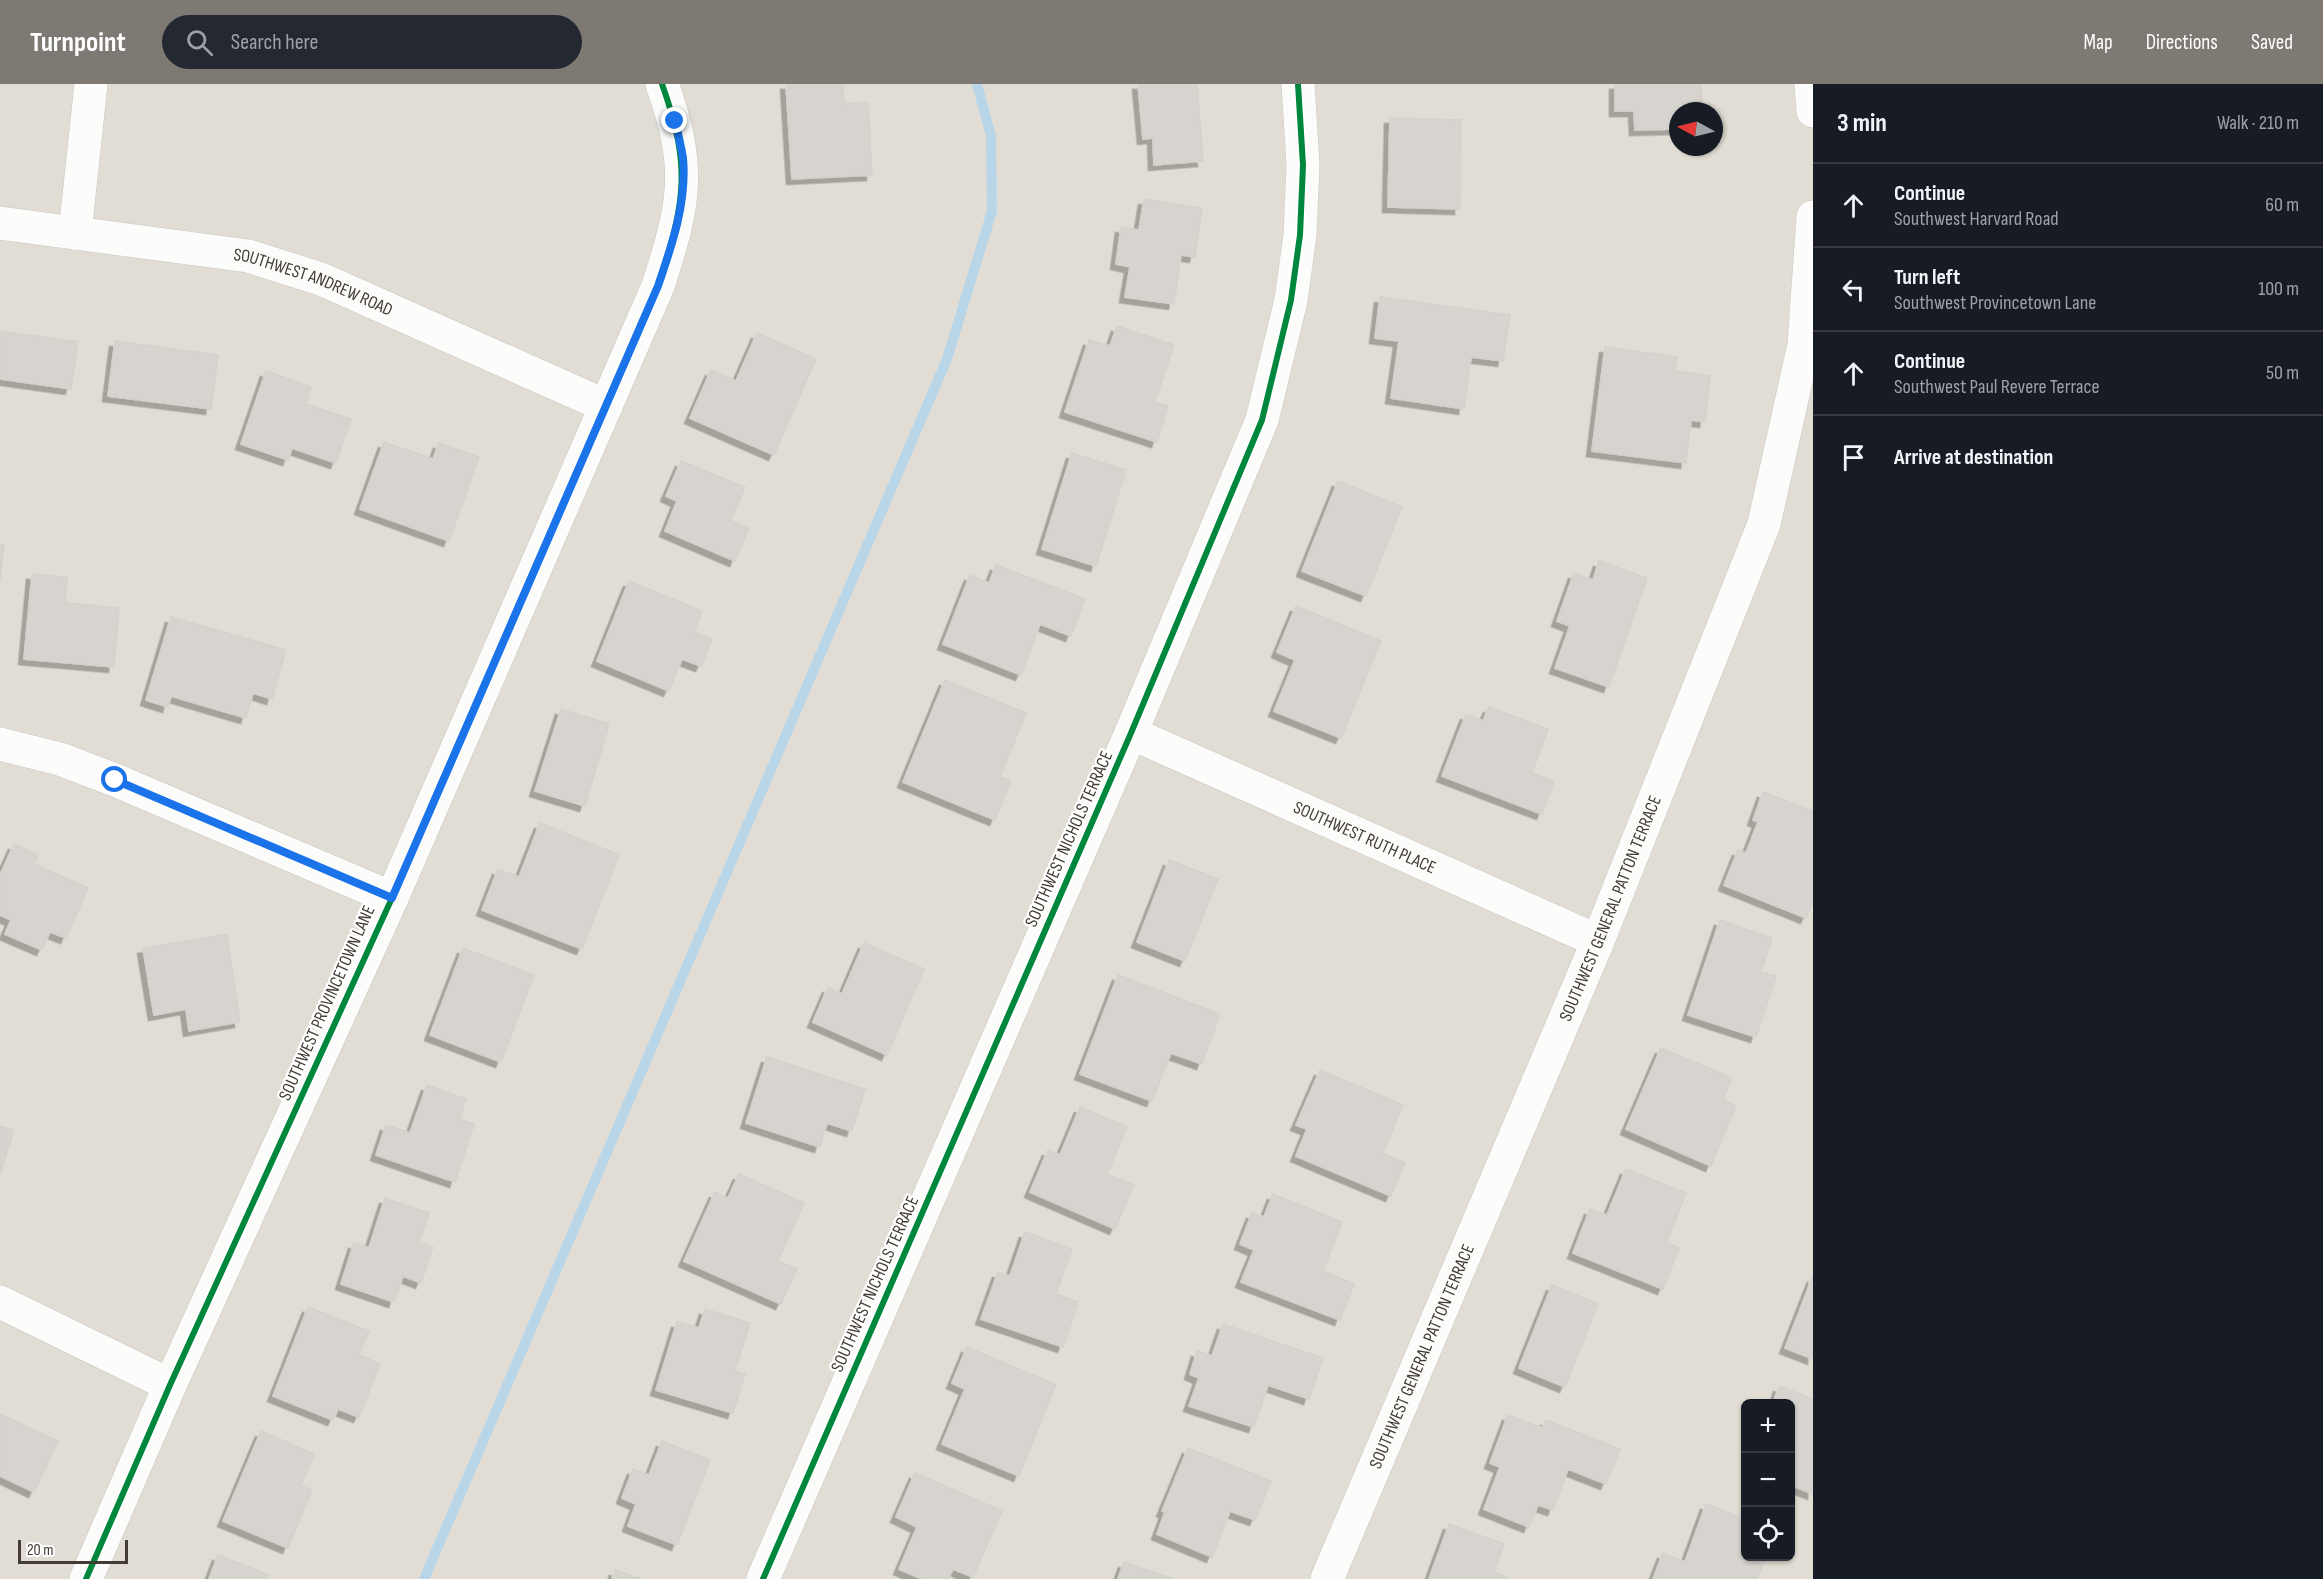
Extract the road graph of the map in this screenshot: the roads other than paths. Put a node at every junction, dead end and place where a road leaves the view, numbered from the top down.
1 (91, 84) edge
2 (662, 84) edge
3 (1298, 84) edge
4 (1811, 84) edge
5 (1813, 111) edge
6 (1813, 217) edge
7 (0, 223) edge
8 (75, 233) junction
9 (606, 406) junction
10 (1131, 733) junction
11 (0, 744) edge
12 (392, 898) junction
13 (1598, 941) junction
14 (0, 1302) edge
15 (170, 1385) junction
16 (86, 1579) edge
17 (763, 1579) edge
18 (1327, 1579) edge

1 - 8 street
2 - 9 street, SOUTHWEST PROVINCETOWN LANE
3 - 10 street, SOUTHWEST NICHOLS TERRACE
4 - 5 street
6 - 13 street, SOUTHWEST GENERAL PATTON TERRACE
7 - 8 street, SOUTHWEST ANDREW ROAD
8 - 9 street, SOUTHWEST ANDREW ROAD
9 - 12 street, SOUTHWEST PROVINCETOWN LANE
10 - 13 street, SOUTHWEST RUTH PLACE
10 - 17 street, SOUTHWEST NICHOLS TERRACE
11 - 12 street
12 - 15 street, SOUTHWEST PROVINCETOWN LANE
13 - 18 street, SOUTHWEST GENERAL PATTON TERRACE
14 - 15 street
15 - 16 street, SOUTHWEST PROVINCETOWN LANE

